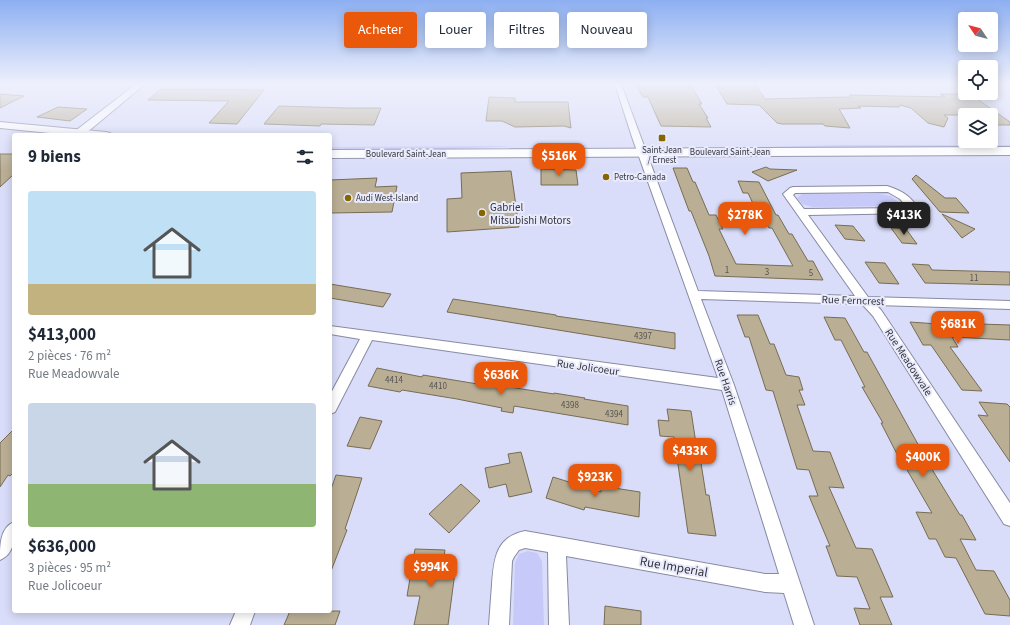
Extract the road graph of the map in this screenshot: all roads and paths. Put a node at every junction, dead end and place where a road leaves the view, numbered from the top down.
1 (104, 113) edge
2 (628, 113) edge
3 (0, 125) edge
4 (68, 133) edge
5 (78, 133) edge
6 (958, 141) edge
7 (998, 141) edge
8 (1010, 141) edge
9 (332, 143) edge
10 (640, 147) junction
11 (1010, 151) edge
12 (332, 154) edge
13 (802, 212) junction
14 (695, 295) junction
15 (865, 300) junction
16 (1010, 305) edge
17 (332, 330) edge
18 (368, 336) junction
19 (727, 385) junction
20 (332, 404) edge
21 (1010, 518) edge
22 (12, 533) edge
23 (557, 546) junction
24 (0, 551) edge
25 (791, 584) junction
26 (245, 613) edge
27 (240, 625) edge
28 (499, 625) edge
29 (559, 625) edge
30 (804, 625) edge

1 - 5 street
2 - 10 street, Rue Harris
3 - 4 main road
6 - 10 main road, Boulevard Saint-Jean
7 - 8 main road
9 - 10 main road, Boulevard Saint-Jean
10 - 11 main road, Boulevard Saint-Jean
10 - 12 main road, Boulevard Saint-Jean
10 - 14 street, Rue Harris
13 - 13 street, Rue Meadowvale
13 - 15 street, Rue Meadowvale
14 - 15 street, Rue Ferncrest
14 - 19 street, Rue Harris
15 - 16 street, Rue Ferncrest
15 - 21 street, Rue Meadowvale
17 - 18 street, Rue Jolicoeur
18 - 19 street, Rue Jolicoeur
18 - 20 street
19 - 25 street, Rue Harris
22 - 24 street
23 - 25 street, Rue Imperial
23 - 28 street, Rue Imperial
23 - 29 street
25 - 30 street, Rue Harris
26 - 27 street

